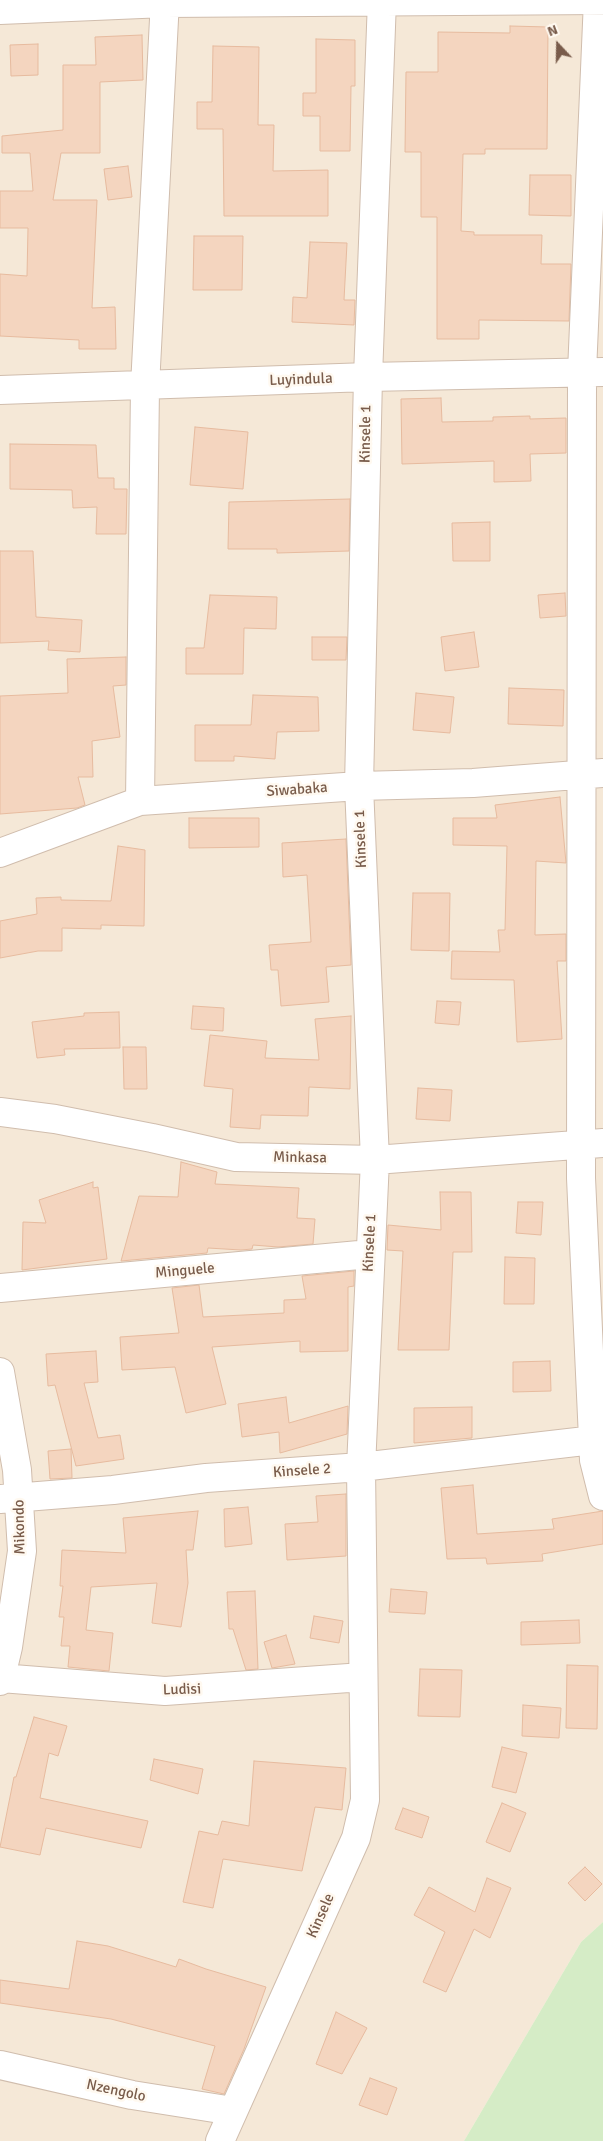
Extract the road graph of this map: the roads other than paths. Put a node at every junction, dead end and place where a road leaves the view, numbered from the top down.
1 (598, 0) edge
2 (603, 0) edge
3 (165, 1) edge
4 (382, 1) edge
5 (0, 10) edge
6 (592, 372) edge
7 (368, 377) junction
8 (145, 386) junction
9 (0, 390) edge
10 (592, 773) edge
11 (359, 786) junction
12 (140, 801) junction
13 (0, 852) edge
14 (0, 1112) edge
15 (592, 1144) edge
16 (375, 1160) junction
17 (370, 1254) junction
18 (0, 1288) edge
19 (0, 1372) edge
20 (598, 1440) edge
21 (361, 1466) junction
22 (603, 1496) edge
23 (10, 1498) edge
24 (363, 1678) junction
25 (0, 1679) edge
26 (0, 2065) edge
27 (233, 2111) junction
28 (220, 2141) edge

1 - 2 street
1 - 4 street
1 - 6 street
3 - 4 street
3 - 5 street
3 - 8 street
4 - 7 street, Kinsele 1
6 - 7 street, Luyindula
6 - 10 street
7 - 8 street, Luyindula
7 - 11 street, Kinsele 1
8 - 9 street, Luyindula
8 - 12 street
10 - 11 street, Siwabaka
10 - 15 street
11 - 12 street, Siwabaka
11 - 16 street, Kinsele 1
12 - 13 street, Siwabaka
14 - 16 street, Minkasa
15 - 16 street, Minkasa
15 - 20 street
16 - 17 street, Kinsele 1
17 - 18 street, Minguele
17 - 21 street, Kinsele 1
19 - 23 street, Mikondo
20 - 21 street, Kinsele 2
20 - 22 street
21 - 23 street, Kinsele 2
21 - 24 street, Kinsele 1
23 - 25 street, Mikondo
24 - 25 street, Ludisi
24 - 27 street, Kinsele
26 - 27 street, Nzengolo
27 - 28 street, Kinsele

